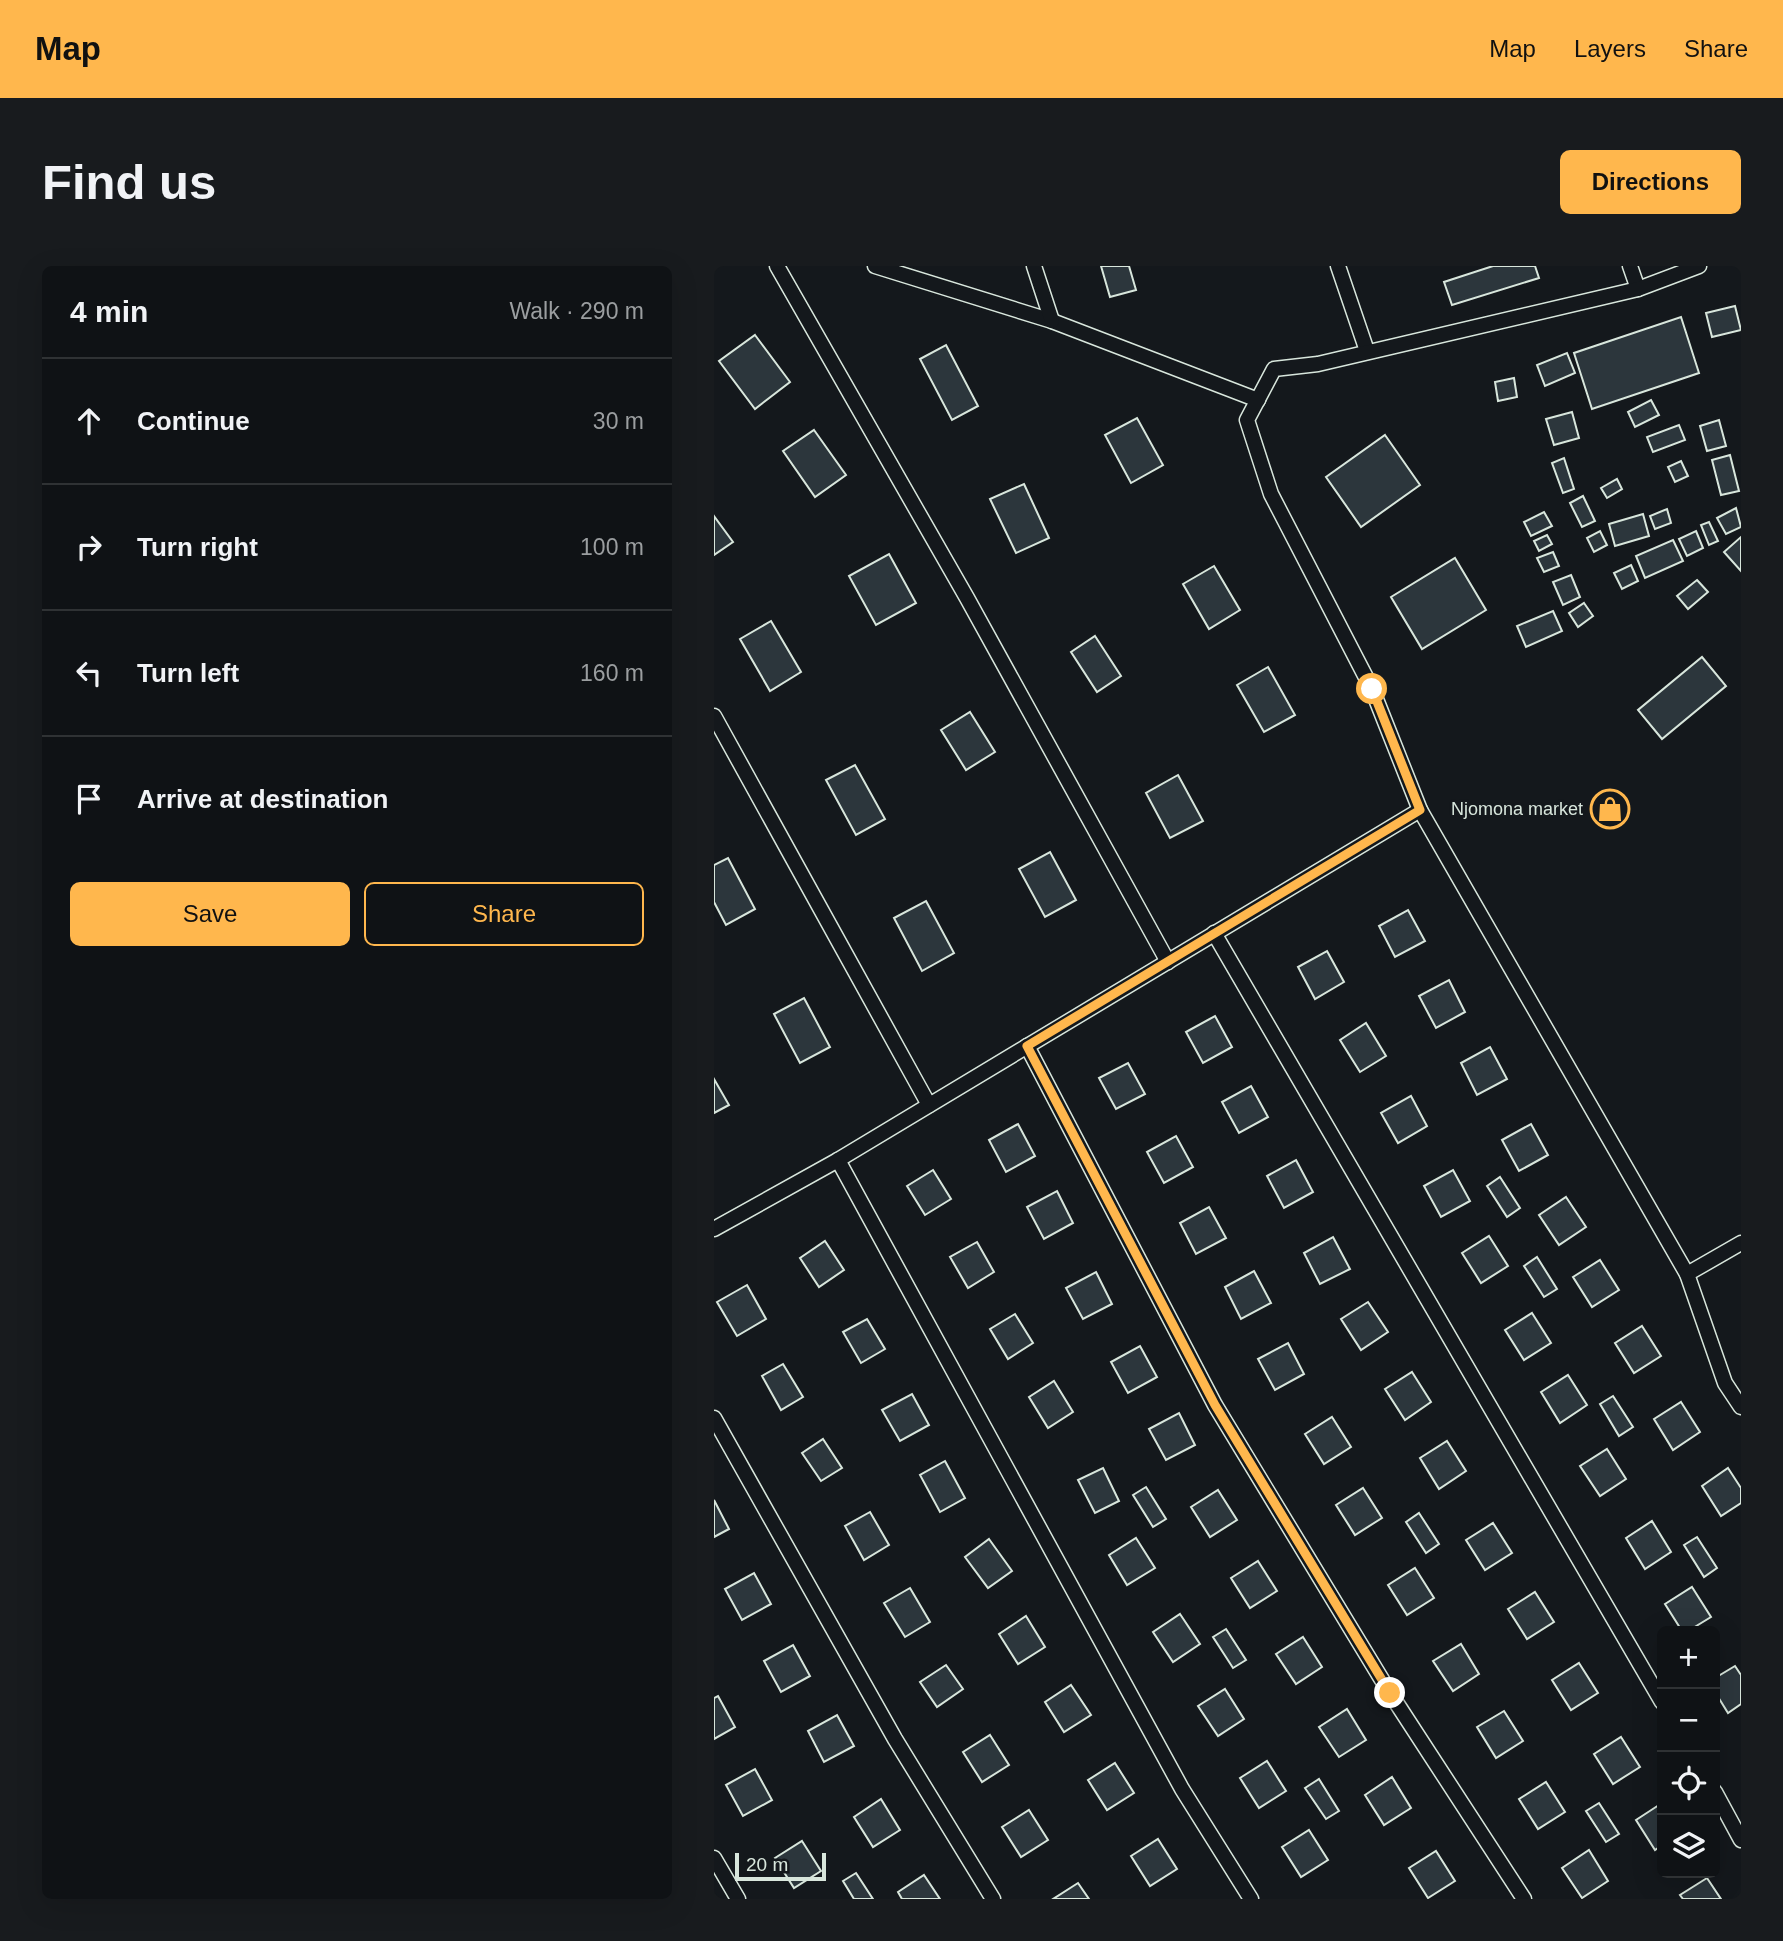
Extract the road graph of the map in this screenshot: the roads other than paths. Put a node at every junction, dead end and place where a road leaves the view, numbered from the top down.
1 (777, 266) edge
2 (875, 266) edge
3 (1034, 266) edge
4 (1338, 266) edge
5 (1630, 266) edge
6 (1699, 266) edge
7 (1638, 289) junction
8 (1052, 321) junction
9 (1367, 351) junction
10 (1258, 400) junction
11 (714, 716) edge
12 (1420, 810) junction
13 (1214, 933) junction
14 (1168, 962) junction
15 (1027, 1046) junction
16 (929, 1105) junction
17 (838, 1160) junction
18 (714, 1229) edge
19 (1741, 1243) edge
20 (1687, 1274) junction
21 (1741, 1407) edge
22 (714, 1418) edge
23 (1657, 1693) edge
24 (1720, 1801) edge
25 (1741, 1840) edge
26 (714, 1858) edge
27 (738, 1899) edge
28 (993, 1899) edge
29 (1251, 1899) edge
30 (1524, 1899) edge

1 - 14 lane
2 - 8 lane
3 - 8 lane
4 - 9 lane
5 - 7 lane
6 - 7 lane
7 - 9 lane
8 - 10 lane
9 - 10 lane
10 - 12 lane
11 - 16 lane
12 - 13 lane
12 - 20 lane
13 - 14 lane
13 - 23 lane
14 - 15 lane
15 - 16 lane
15 - 30 lane
16 - 17 lane
17 - 18 lane
17 - 29 lane
19 - 20 lane
20 - 21 lane
22 - 28 lane
24 - 25 lane
26 - 27 lane

